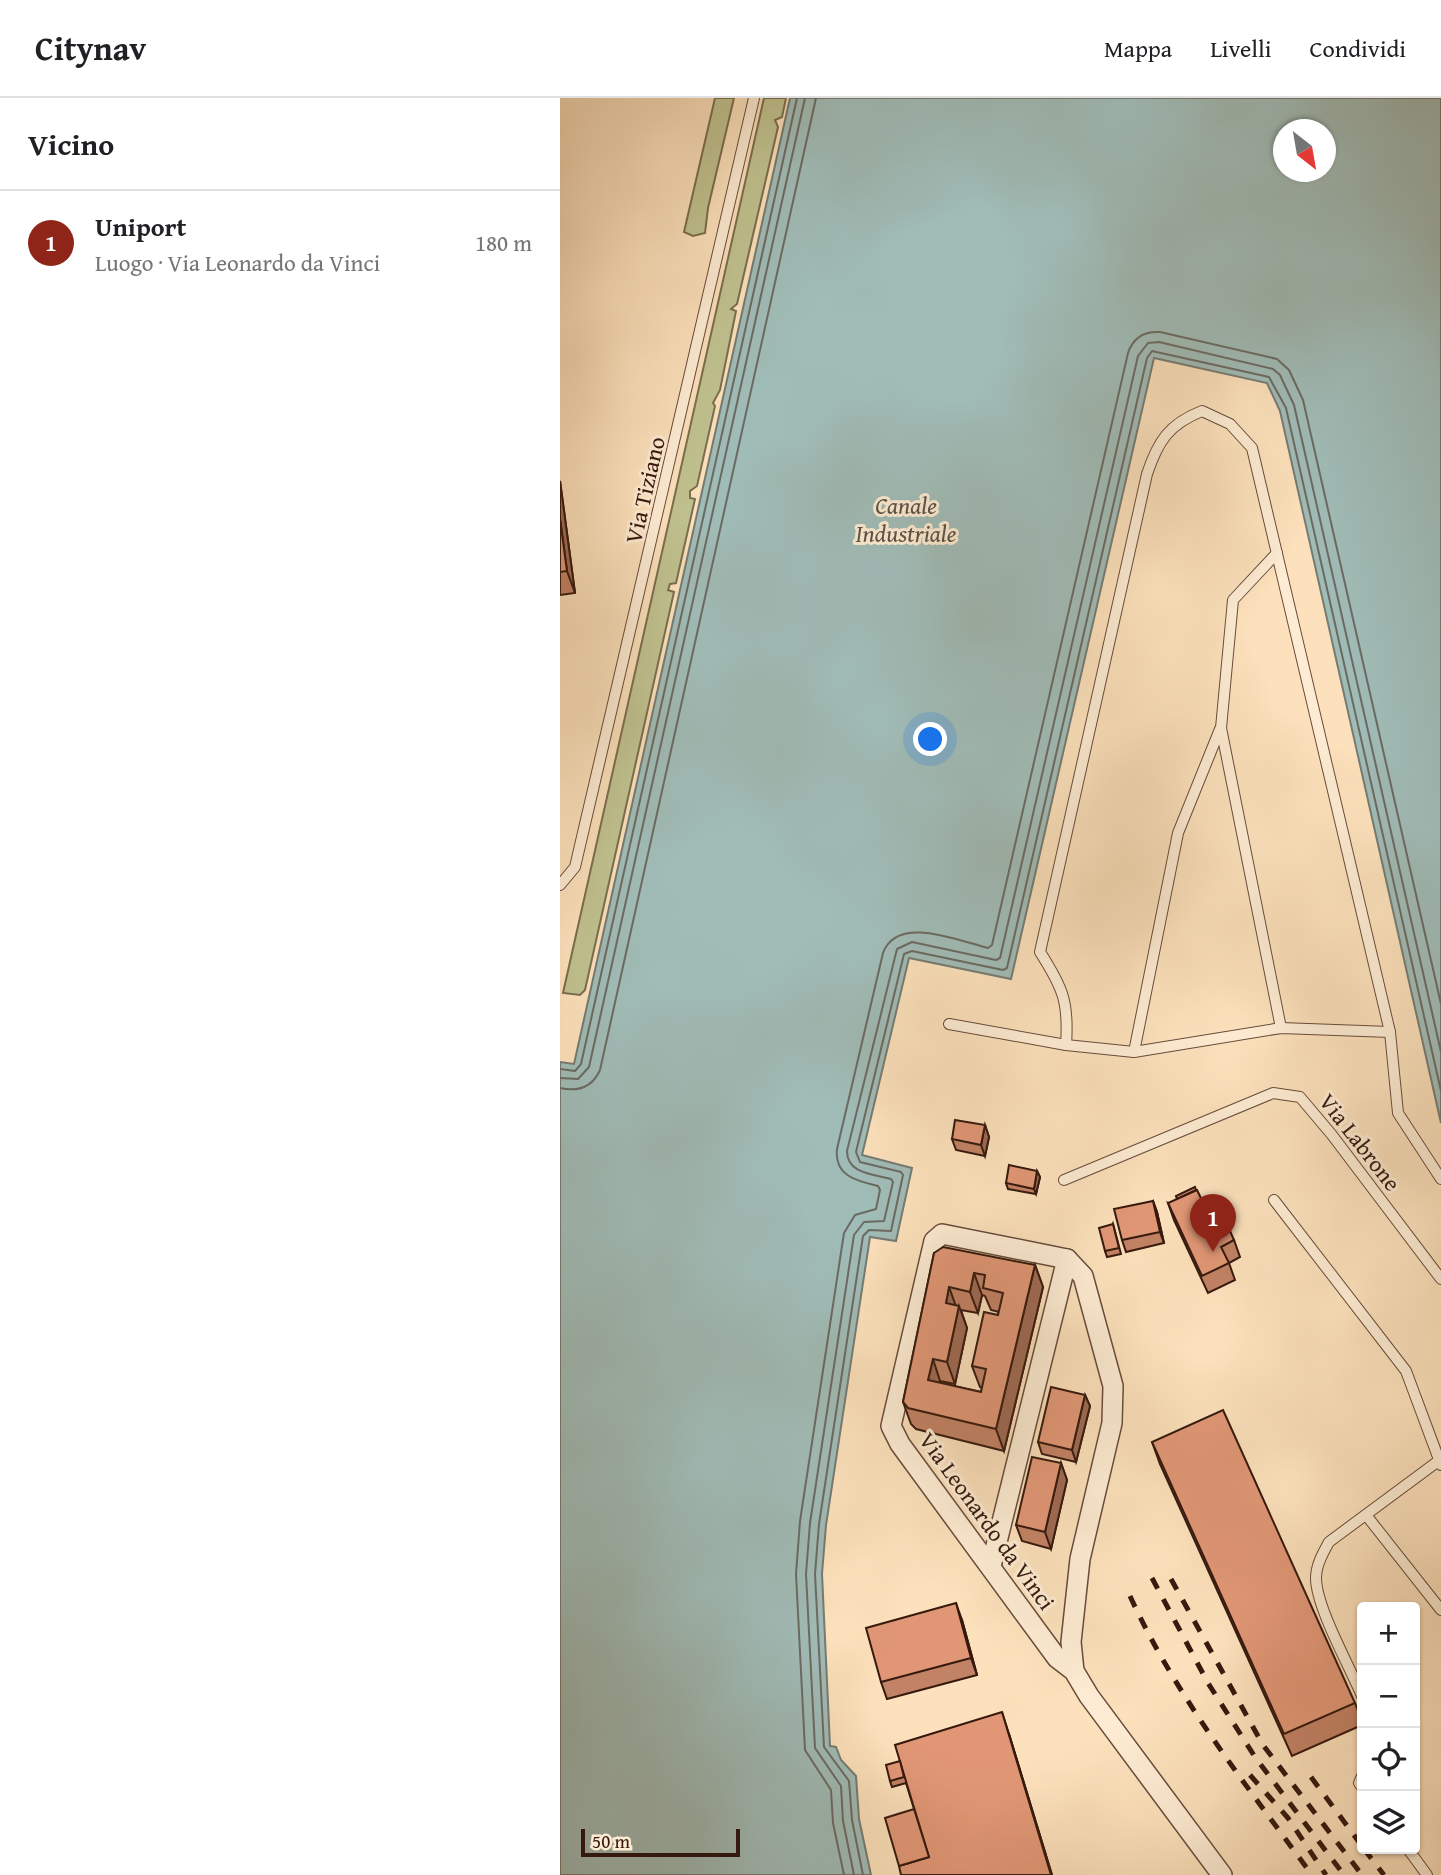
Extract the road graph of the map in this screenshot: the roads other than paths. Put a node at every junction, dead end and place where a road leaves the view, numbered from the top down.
1 (754, 98) edge
2 (1277, 553) junction
3 (1220, 728) junction
4 (560, 885) edge
5 (949, 1024) dead end
6 (1281, 1028) junction
7 (1390, 1032) junction
8 (1066, 1045) junction
9 (1134, 1052) junction
10 (1441, 1179) edge
11 (1063, 1180) dead end
12 (1274, 1200) dead end
13 (1067, 1259) junction
14 (1441, 1279) edge
15 (1440, 1462) edge
16 (1366, 1515) junction
17 (991, 1566) junction
18 (1441, 1610) edge
19 (1074, 1671) junction
20 (1357, 1685) edge
21 (1412, 1854) edge
22 (1222, 1875) edge
23 (1427, 1875) edge

1 - 4 lane, Via Tiziano
2 - 3 lane
2 - 7 lane
2 - 8 lane
3 - 6 lane
3 - 9 lane
5 - 8 lane
6 - 7 lane
6 - 9 lane
7 - 10 lane
8 - 9 lane
11 - 14 lane, Via Labrone
12 - 15 lane
13 - 17 street
13 - 17 street, Via Leonardo da Vinci
13 - 19 street, Via Leonardo da Vinci
15 - 16 lane
16 - 18 lane
16 - 20 lane
17 - 19 street, Via Leonardo da Vinci
19 - 22 street, Via Leonardo da Vinci
21 - 23 lane

